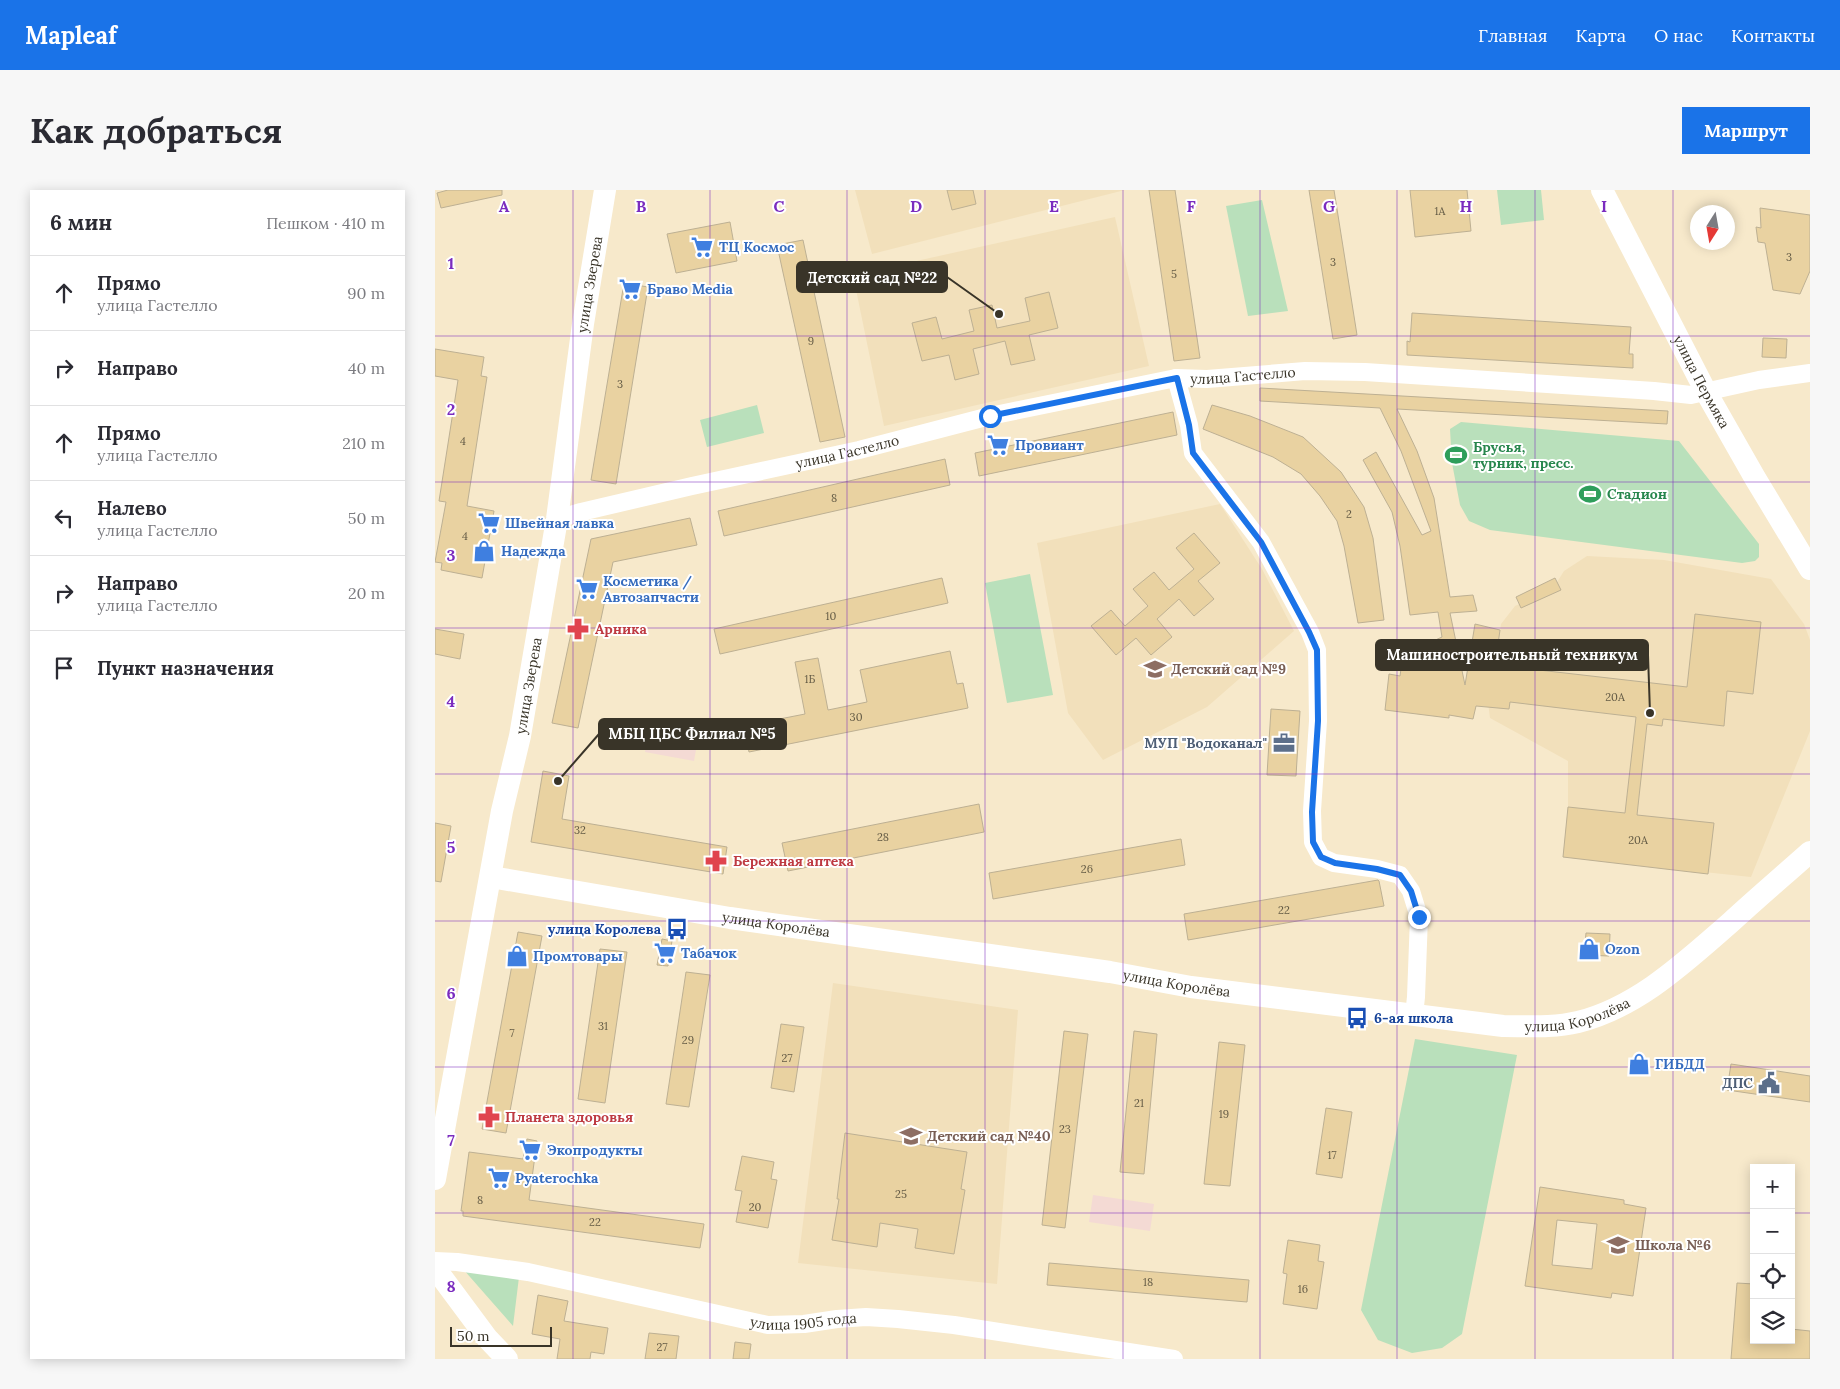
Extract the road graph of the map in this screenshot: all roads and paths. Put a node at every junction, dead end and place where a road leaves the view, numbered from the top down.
1 (605, 190) edge
2 (1602, 190) edge
3 (1810, 373) edge
4 (1177, 378) junction
5 (1706, 392) junction
6 (557, 519) junction
7 (1810, 569) edge
8 (1810, 852) edge
9 (491, 877) junction
10 (1414, 1015) junction
11 (435, 1178) edge
12 (435, 1261) edge
13 (435, 1268) edge
14 (507, 1359) edge
15 (1174, 1359) edge

1 - 6 main road, улица Зверева
2 - 5 main road, улица Пермяка
3 - 5 street, улица Гастелло
4 - 5 street, улица Гастелло
4 - 6 street, улица Гастелло
4 - 10 street
5 - 7 main road, улица Пермяка
6 - 9 main road, улица Зверева
8 - 10 main road, улица Королёва
9 - 10 main road, улица Королёва
9 - 11 main road, улица Зверева
12 - 15 street, улица 1905 года
13 - 14 main road

